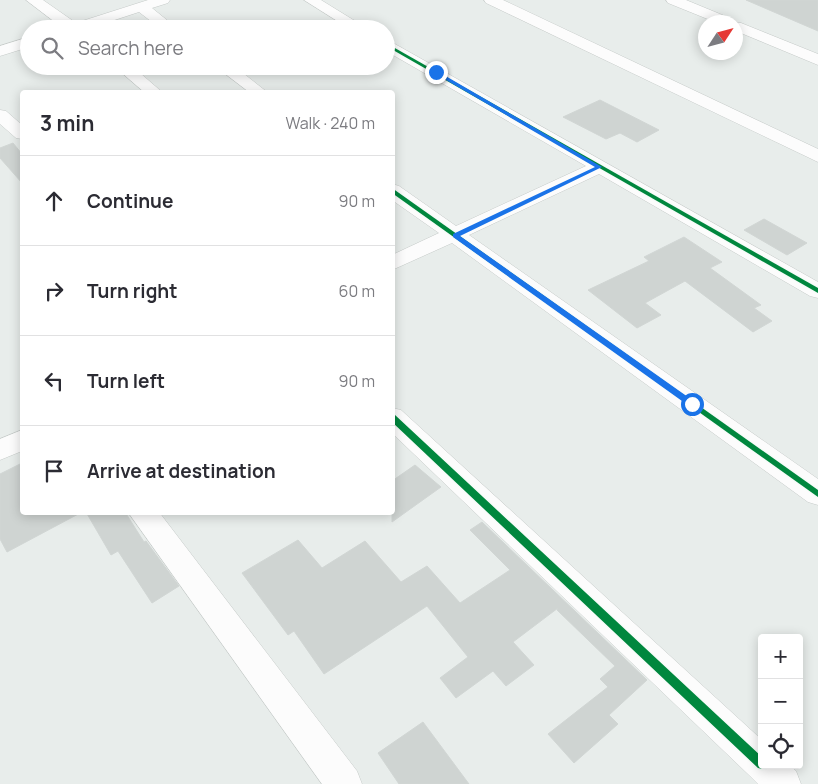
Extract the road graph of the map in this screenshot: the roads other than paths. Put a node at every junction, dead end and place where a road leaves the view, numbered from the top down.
1 (33, 0) edge
2 (163, 0) edge
3 (311, 0) edge
4 (491, 0) edge
5 (673, 0) edge
6 (141, 7) junction
7 (710, 15) edge
8 (62, 20) edge
9 (99, 20) edge
10 (159, 20) edge
11 (345, 20) edge
12 (743, 29) edge
13 (20, 45) edge
14 (395, 49) edge
15 (0, 51) edge
16 (818, 60) edge
17 (133, 75) edge
18 (235, 75) edge
19 (152, 90) edge
20 (256, 90) edge
21 (0, 114) edge
22 (20, 132) edge
23 (818, 156) edge
24 (599, 167) junction
25 (395, 192) edge
26 (456, 235) junction
27 (395, 262) edge
28 (818, 291) edge
29 (395, 419) edge
30 (20, 441) edge
31 (0, 450) edge
32 (818, 494) edge
33 (144, 515) edge
34 (758, 759) edge
35 (768, 769) edge
36 (344, 784) edge
37 (784, 784) edge

1 - 8 street
2 - 6 street
3 - 11 street
4 - 23 street
5 - 7 street
6 - 9 street
6 - 10 street
12 - 16 street
13 - 15 street
14 - 24 street
17 - 19 street
18 - 20 street
21 - 22 street
24 - 26 street
24 - 28 street
25 - 26 street
26 - 27 street
26 - 32 street
29 - 34 street
30 - 31 street
33 - 36 street
35 - 37 street

